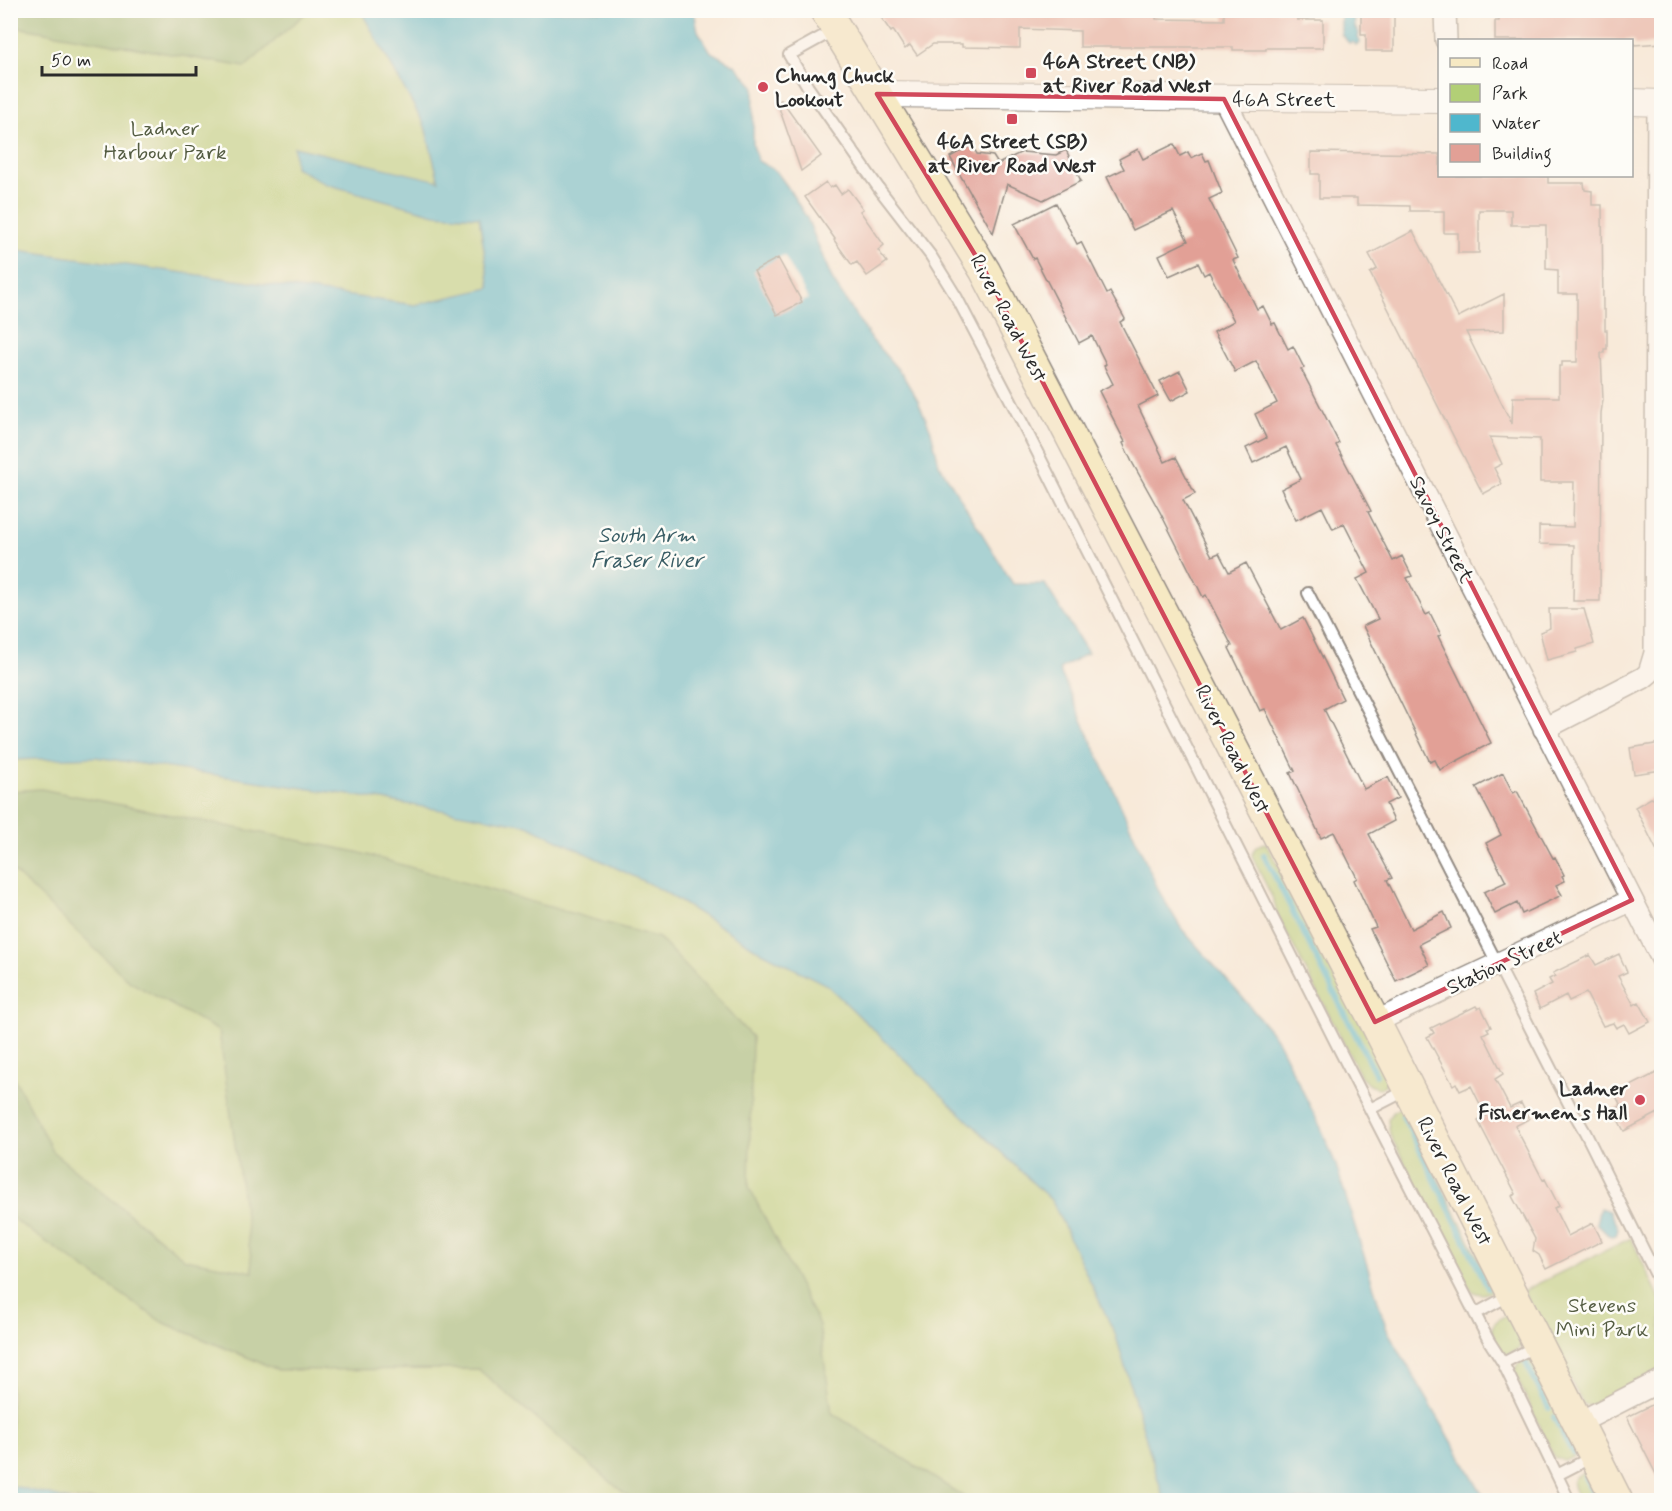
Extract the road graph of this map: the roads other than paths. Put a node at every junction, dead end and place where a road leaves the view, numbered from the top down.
1 (1445, 10) edge
2 (831, 19) edge
3 (1446, 39) edge
4 (877, 94) junction
5 (1224, 99) junction
6 (1438, 100) edge
7 (1633, 102) edge
8 (1660, 103) edge
9 (1308, 593) dead end
10 (1658, 654) edge
11 (1544, 729) junction
12 (1632, 900) junction
13 (1662, 959) edge
14 (1498, 965) junction
15 (1375, 1022) junction
16 (1408, 1089) junction
17 (1370, 1109) junction
18 (1662, 1287) edge
19 (1513, 1294) junction
20 (1475, 1314) junction
21 (1539, 1345) junction
22 (1503, 1363) junction
23 (1662, 1380) edge
24 (1578, 1423) junction
25 (1595, 1456) junction
26 (1557, 1475) junction
27 (1569, 1500) edge
28 (1617, 1500) edge

1 - 3 street
2 - 4 main road, River Road West
2 - 17 lane
4 - 5 street, 46A Street
4 - 15 main road, River Road West
5 - 6 street, 46A Street
5 - 11 street, Savoy Street
7 - 8 street
8 - 10 street
9 - 14 lane
10 - 11 street
11 - 12 street, Savoy Street
12 - 13 street, Savoy Street
12 - 14 street, Station Street
14 - 15 street, Station Street
14 - 18 lane
15 - 16 main road, River Road West
16 - 17 lane
16 - 19 main road, River Road West
17 - 20 lane
19 - 20 lane
19 - 21 main road, River Road West
20 - 22 lane
21 - 22 lane
21 - 24 main road, River Road West
22 - 26 lane
23 - 24 street
24 - 25 main road, River Road West
25 - 26 lane
25 - 28 main road, River Road West
26 - 27 lane

